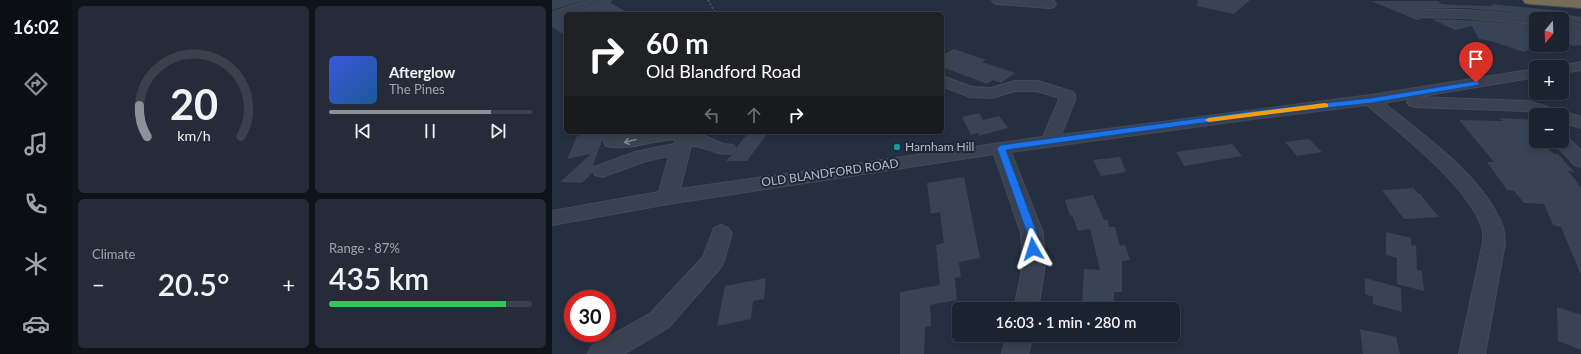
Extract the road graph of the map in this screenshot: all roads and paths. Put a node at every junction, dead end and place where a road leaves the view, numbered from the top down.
1 (606, 0) edge
2 (708, 0) edge
3 (998, 0) edge
4 (1530, 0) edge
5 (1050, 4) dead end
6 (1581, 4) edge
7 (564, 12) edge
8 (566, 12) edge
9 (715, 12) edge
10 (1424, 14) dead end
11 (552, 16) edge
12 (1529, 20) edge
13 (1569, 25) edge
14 (1580, 28) edge
15 (1581, 66) edge
16 (1569, 68) edge
17 (1529, 74) edge
18 (944, 82) edge
19 (1371, 100) junction
20 (1534, 108) edge
21 (1569, 119) edge
22 (1581, 123) edge
23 (616, 134) edge
24 (653, 134) edge
25 (662, 134) edge
26 (684, 138) edge
27 (1052, 142) junction
28 (1001, 148) junction
29 (1569, 148) edge
30 (727, 149) dead end
31 (1581, 161) edge
32 (602, 172) dead end
33 (668, 197) junction
34 (552, 218) edge
35 (721, 233) dead end
36 (1027, 302) edge
37 (1018, 342) edge
38 (601, 354) edge
39 (1015, 354) edge
40 (1472, 354) edge

1 - 8 street
2 - 9 path
3 - 5 street
4 - 6 highway
7 - 11 street
10 - 12 street
13 - 14 street
15 - 16 street
17 - 19 street, OLD BLANDFORD ROAD
18 - 27 street
19 - 20 street
19 - 27 street, OLD BLANDFORD ROAD
19 - 40 street
21 - 22 street
24 -> 23 street
25 - 26 street
26 - 30 street
26 - 32 street
26 - 33 street
27 - 28 street, OLD BLANDFORD ROAD
28 - 33 street, OLD BLANDFORD ROAD
28 - 36 street
29 - 31 street
33 - 34 street, OLD BLANDFORD ROAD
35 - 38 street
37 - 39 street

